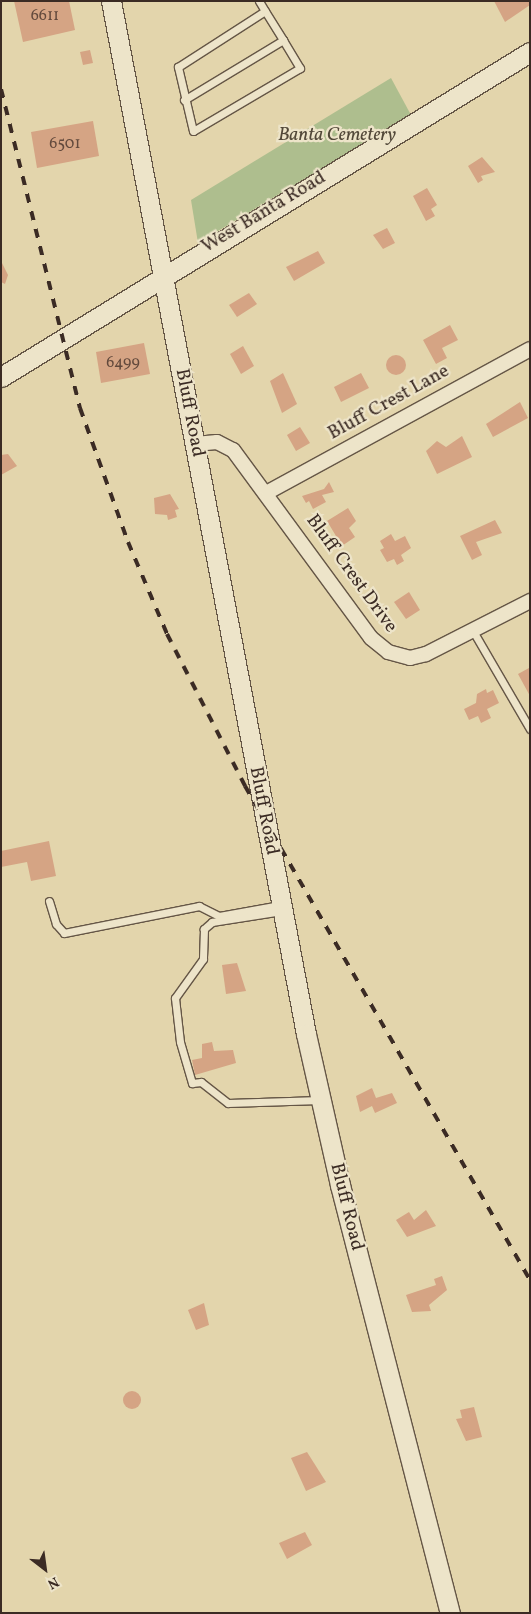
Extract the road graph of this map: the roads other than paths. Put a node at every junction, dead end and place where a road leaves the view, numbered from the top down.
1 (110, 1) edge
2 (259, 1) edge
3 (265, 11) junction
4 (283, 40) junction
5 (530, 52) edge
6 (184, 100) junction
7 (163, 276) junction
8 (530, 350) edge
9 (1, 377) edge
10 (194, 444) junction
11 (268, 492) junction
12 (530, 602) edge
13 (473, 630) junction
14 (530, 728) edge
15 (49, 901) dead end
16 (281, 908) junction
17 (320, 1100) junction
18 (450, 1613) edge

1 - 7 main road, Bluff Road
2 - 3 lane
3 - 4 lane
3 - 6 lane
4 - 6 lane
4 - 6 lane
5 - 7 main road, West Banta Road
7 - 9 main road, West Banta Road
7 - 10 main road, Bluff Road
8 - 11 street, Bluff Crest Lane
10 - 11 street, Bluff Crest Drive
10 - 16 main road, Bluff Road
11 - 13 street, Bluff Crest Drive
12 - 13 street, Bluff Crest Drive
13 - 14 lane
15 - 16 lane
16 - 17 main road, Bluff Road
16 - 17 lane
17 - 18 main road, Bluff Road

